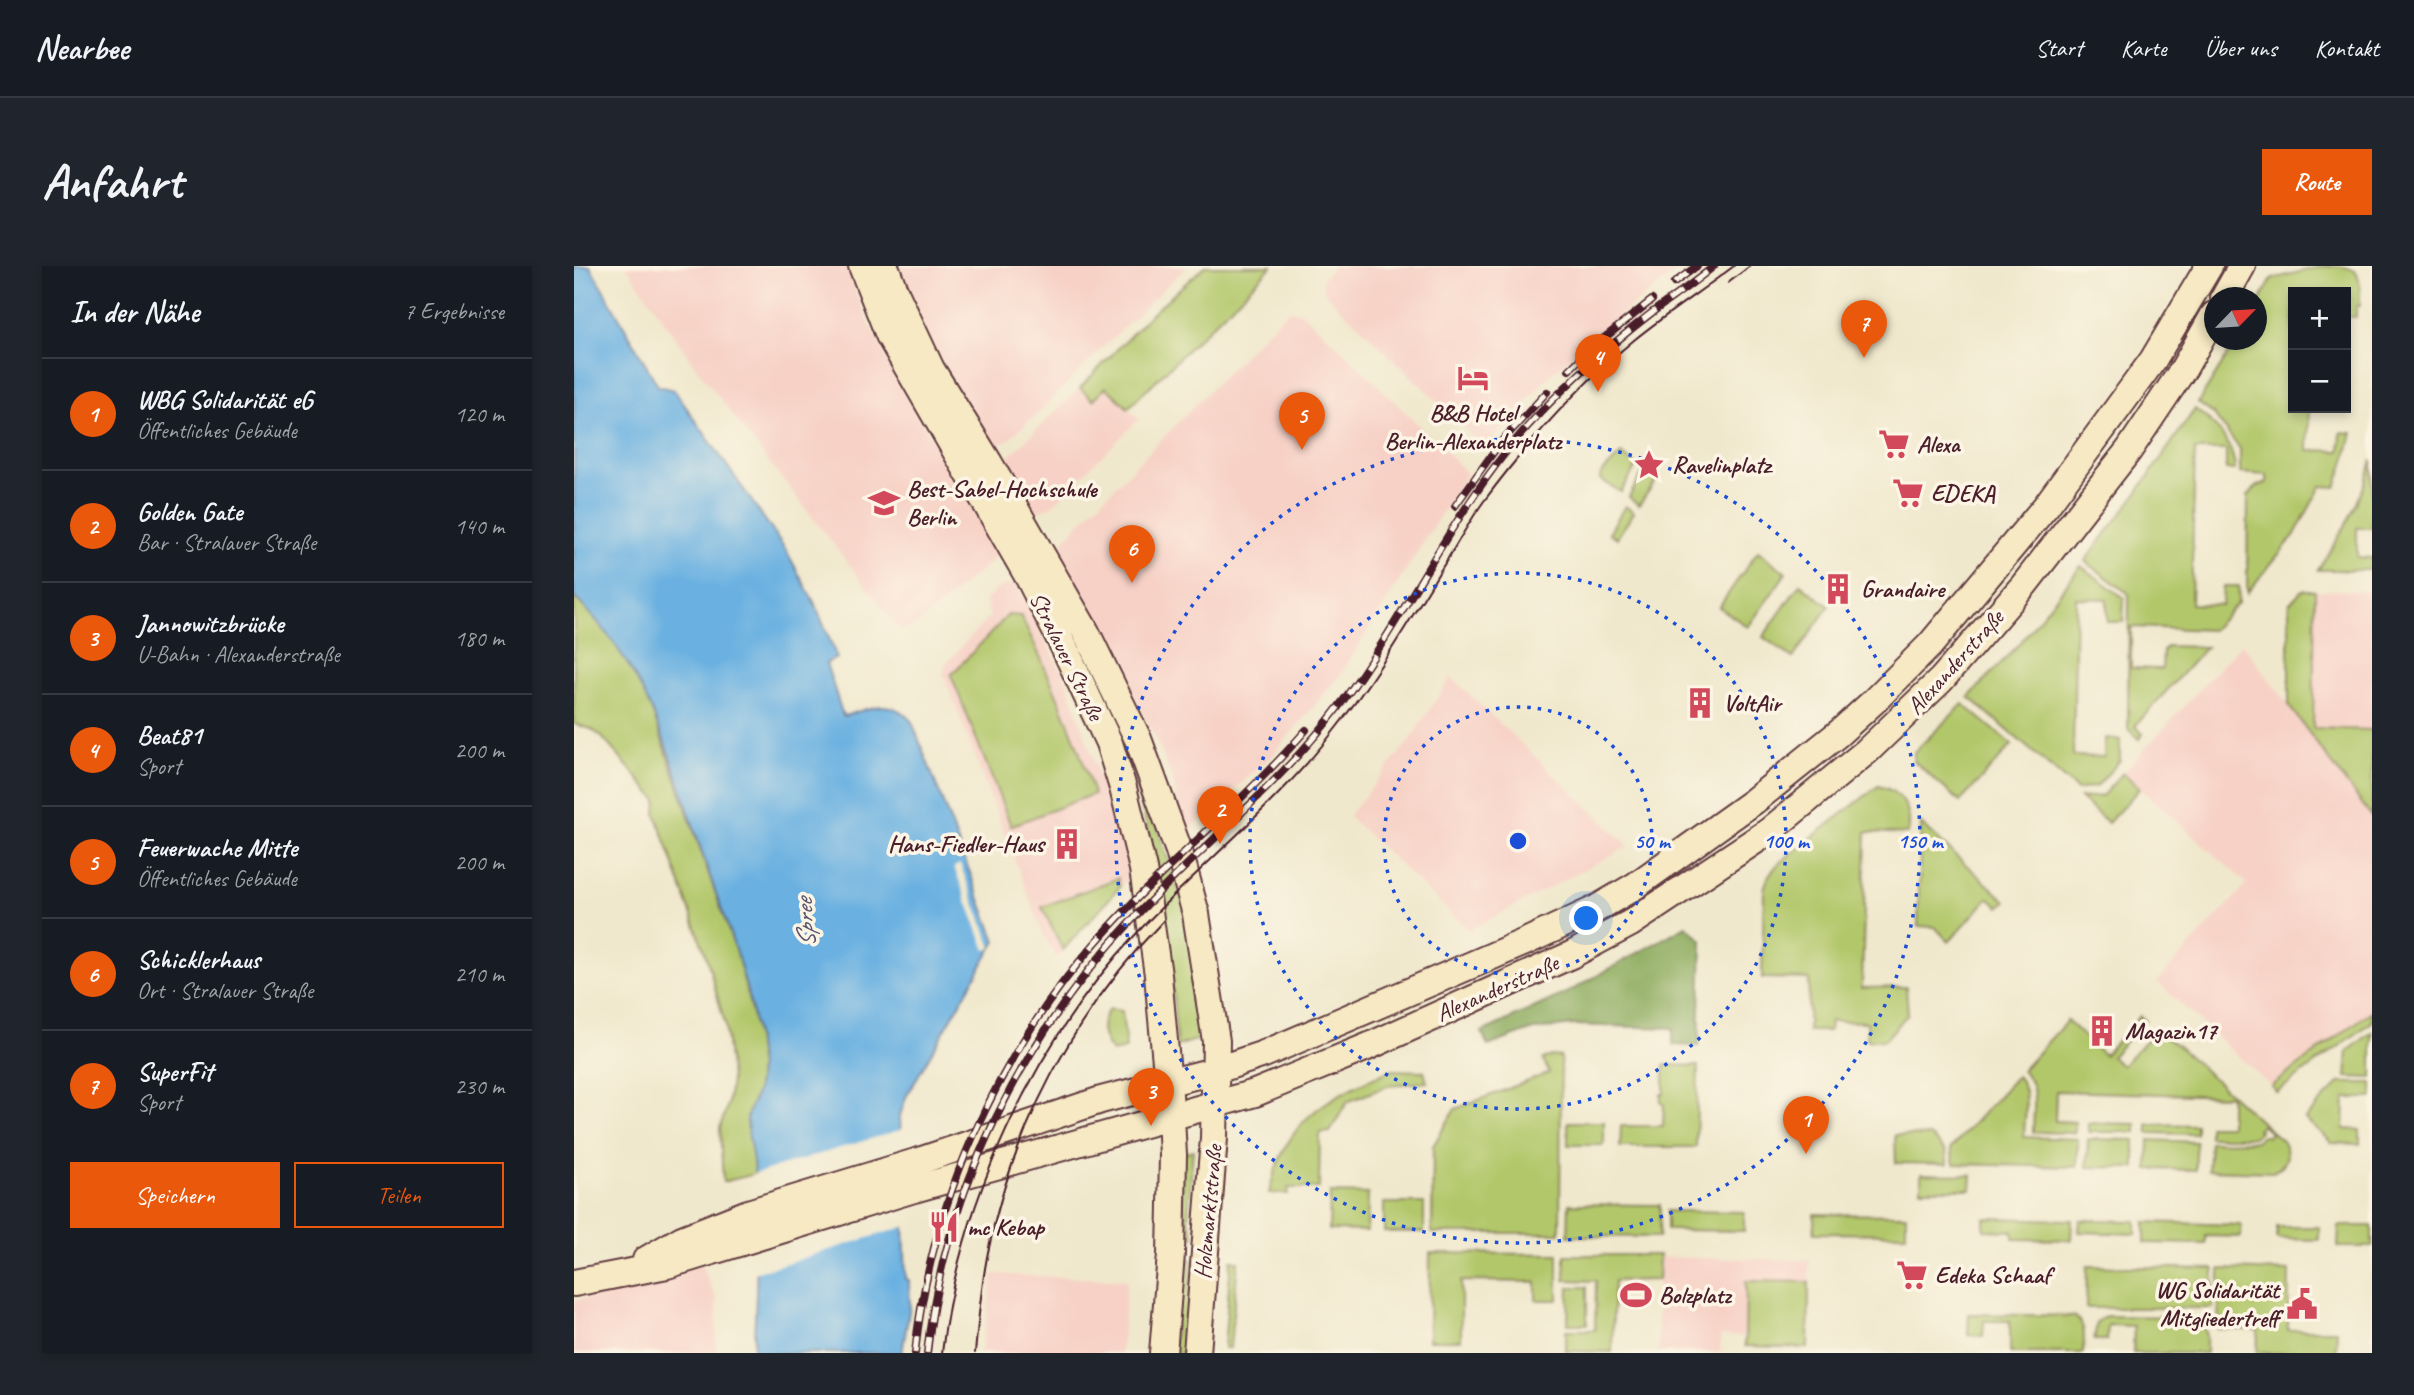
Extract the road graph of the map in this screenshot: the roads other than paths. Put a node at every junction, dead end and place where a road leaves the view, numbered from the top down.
1 (862, 266) edge
2 (885, 266) edge
3 (2208, 266) edge
4 (2242, 266) edge
5 (2230, 287) edge
6 (2204, 333) edge
7 (1217, 1070) junction
8 (1168, 1082) junction
9 (1215, 1106) junction
10 (1171, 1117) junction
11 (735, 1231) junction
12 (574, 1283) edge
13 (1163, 1353) edge
14 (1197, 1353) edge

1 - 8 main road, Stralauer Straße
2 - 7 main road, Stralauer Straße
3 - 7 main road, Alexanderstraße
4 - 5 main road
6 - 9 main road, Alexanderstraße
7 - 8 main road, Alexanderstraße
7 - 9 main road, Holzmarktstraße
8 - 10 main road, Holzmarktstraße
8 - 11 main road, Alexanderstraße
9 - 10 main road, Alexanderstraße
9 - 14 main road, Holzmarktstraße
10 - 11 main road, Alexanderstraße
10 - 13 main road, Holzmarktstraße
11 - 12 main road

